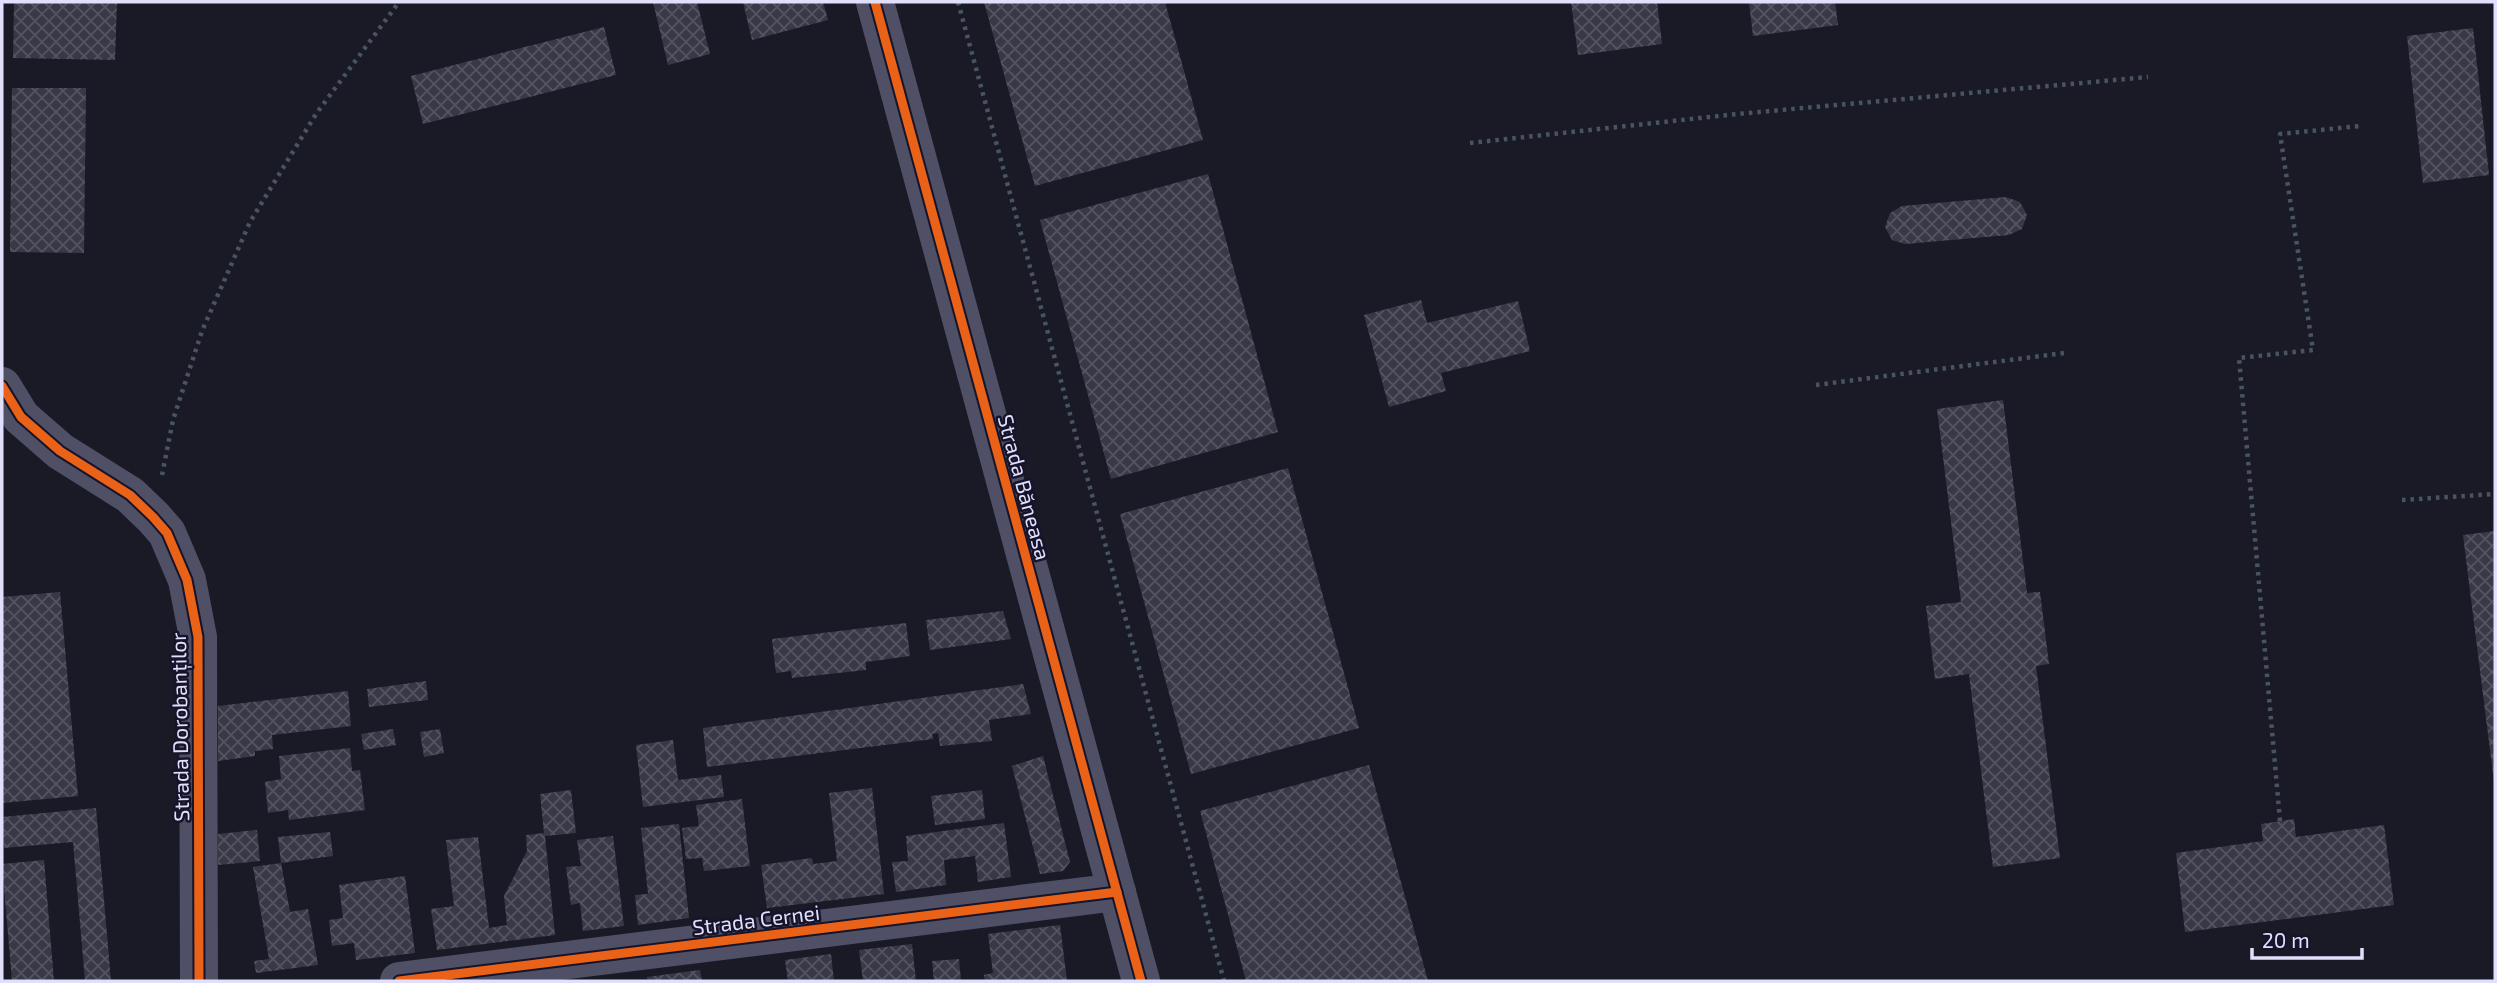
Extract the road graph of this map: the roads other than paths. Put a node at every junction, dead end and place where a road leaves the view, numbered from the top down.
1 (875, 2) edge
2 (2, 386) edge
3 (1117, 892) junction
4 (199, 981) edge
5 (399, 981) edge
6 (1141, 981) edge

1 - 3 street, Strada Băneasa
2 - 4 street, Strada Dorobanților
3 - 5 street, Strada Cernei
3 - 6 street, Strada Băneasa

